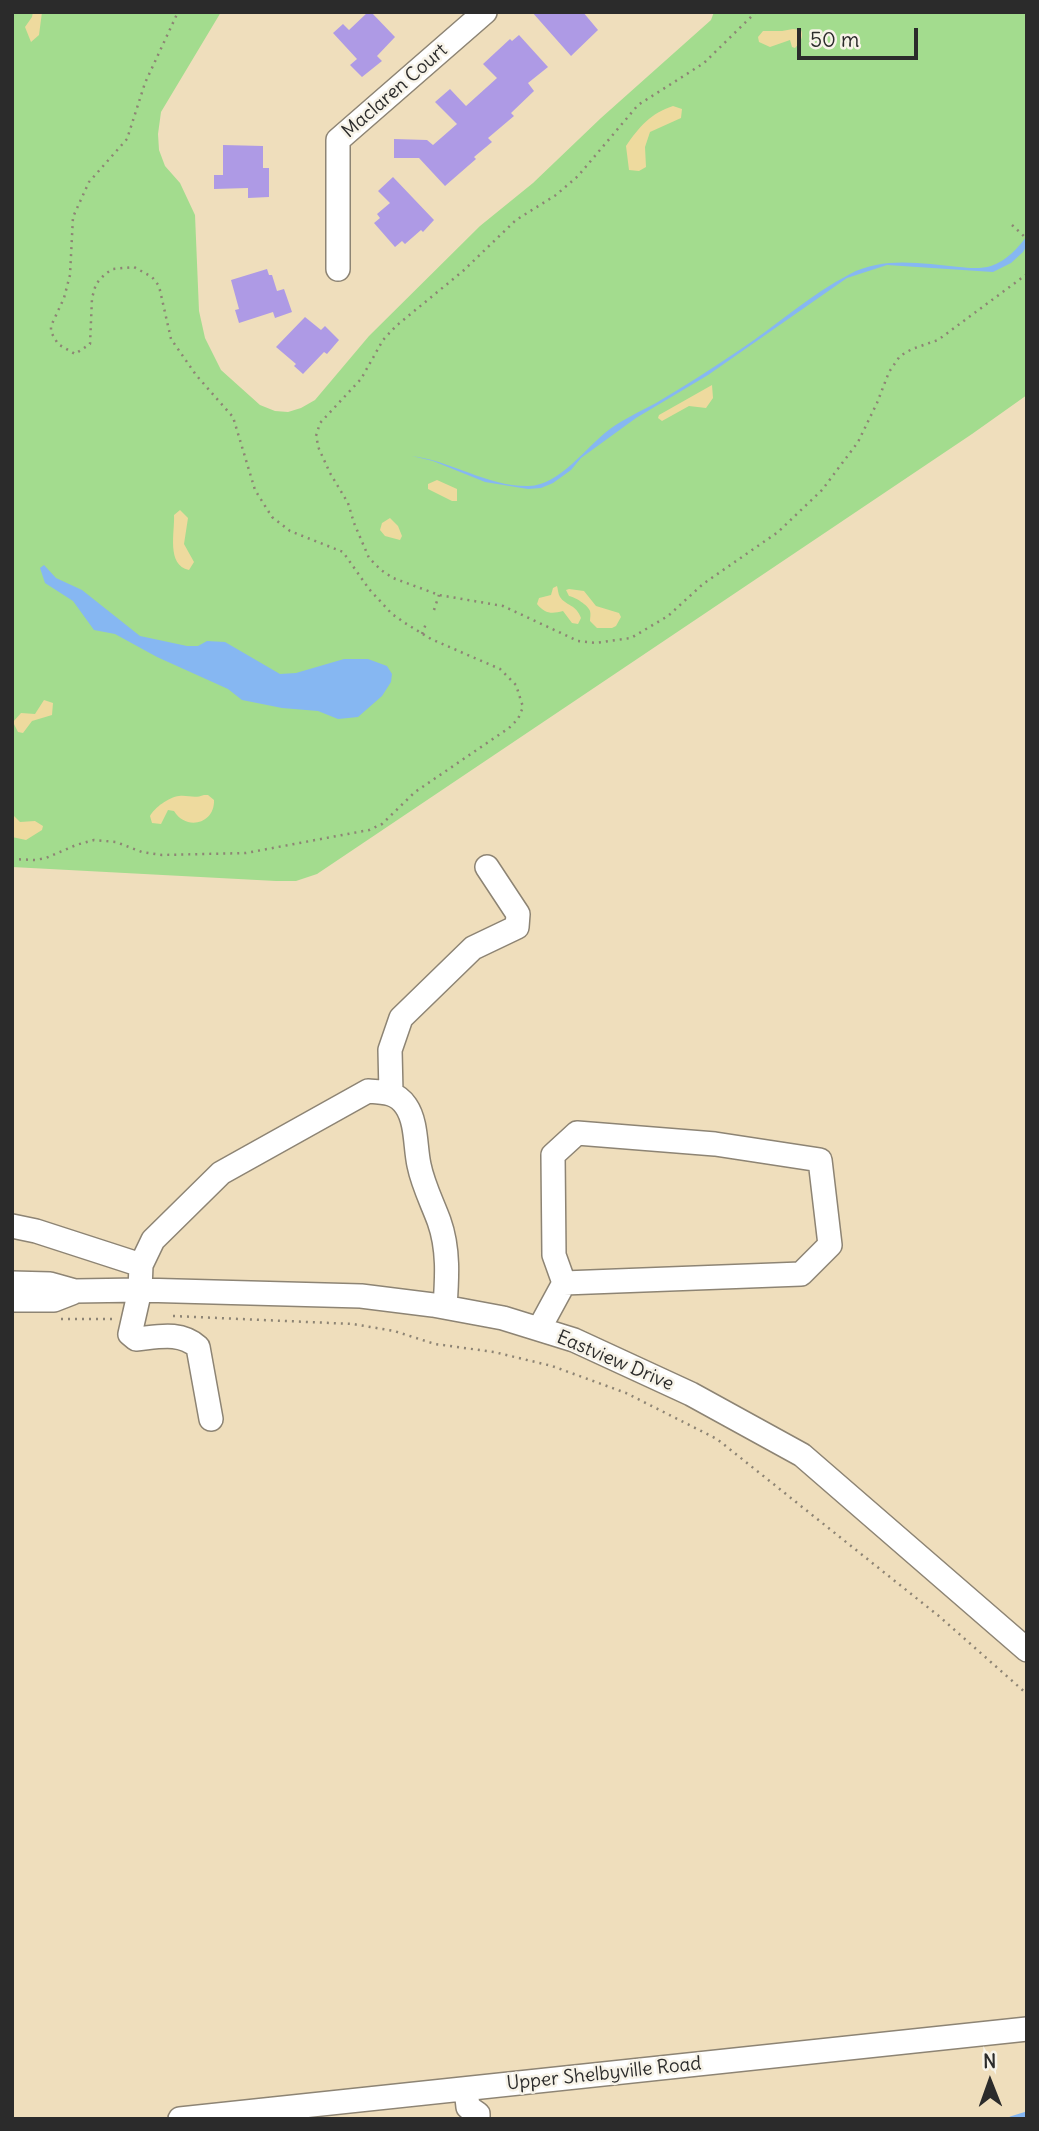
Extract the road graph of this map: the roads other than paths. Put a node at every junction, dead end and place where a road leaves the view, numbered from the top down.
1 (485, 12) edge
2 (338, 269) dead end
3 (487, 867) dead end
4 (391, 1093) junction
5 (12, 1226) edge
6 (141, 1265) junction
7 (12, 1283) edge
8 (564, 1283) junction
9 (140, 1290) junction
10 (75, 1291) junction
11 (12, 1300) edge
12 (445, 1307) junction
13 (539, 1329) junction
14 (211, 1419) dead end
15 (1027, 1650) edge
16 (1027, 2029) edge
17 (467, 2108) edge
18 (180, 2119) edge

1 - 2 street, Maclaren Court
3 - 4 street
4 - 6 street
4 - 12 street
5 - 6 street
6 - 9 street
7 - 10 street, Eastview Drive
8 - 8 street
8 - 13 street
9 - 10 street, Eastview Drive
9 - 12 street, Eastview Drive
9 - 14 street
10 - 11 street, Eastview Drive
12 - 13 street, Eastview Drive
13 - 15 street, Eastview Drive
16 - 17 street, Upper Shelbyville Road
17 - 18 street, Upper Shelbyville Road

